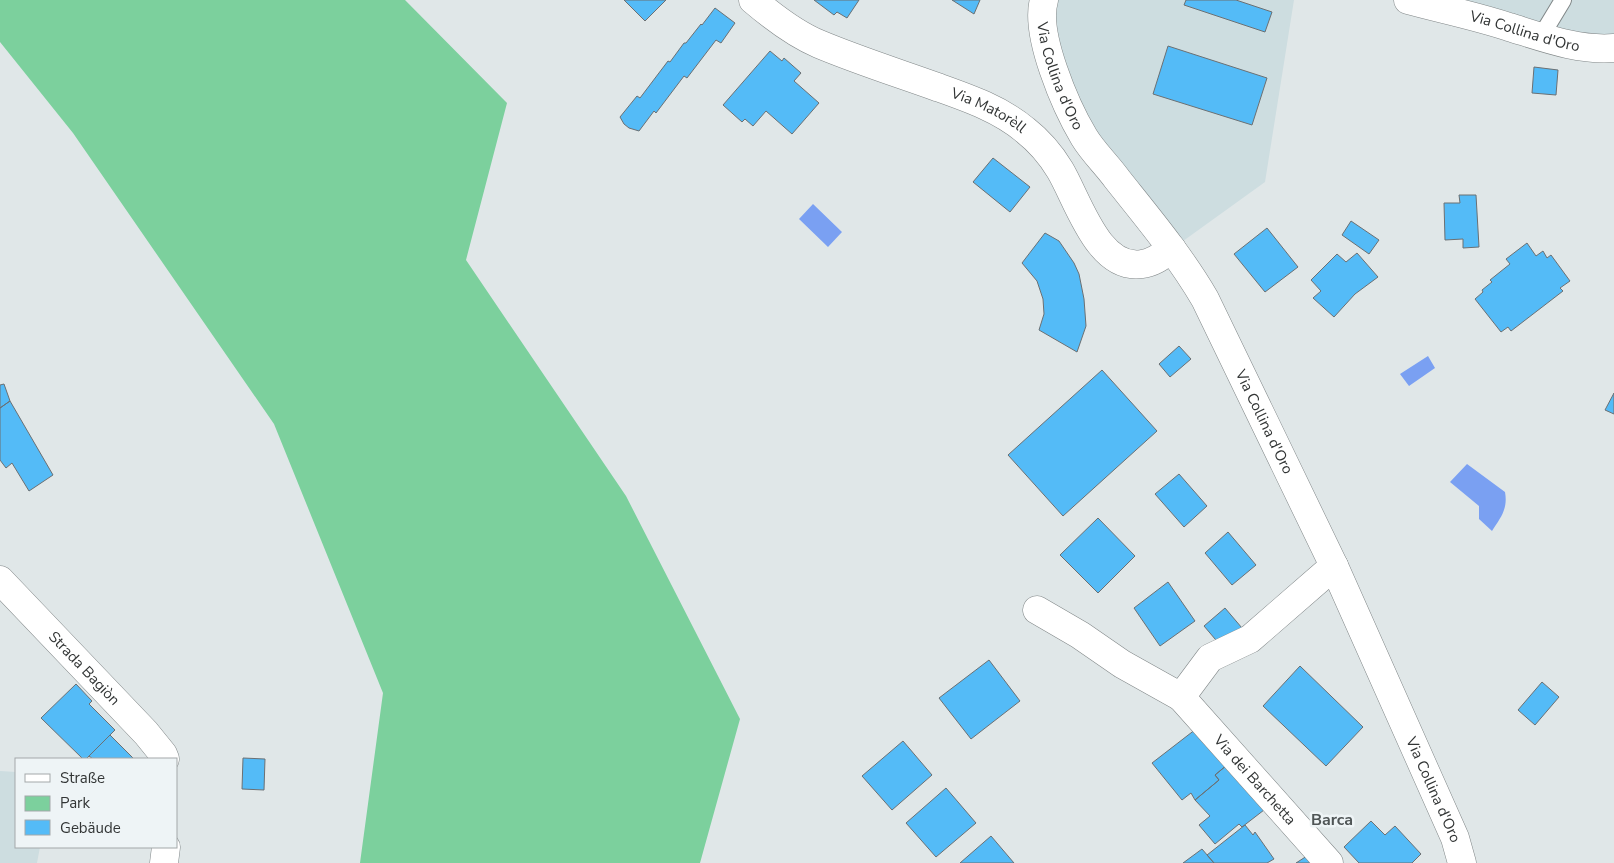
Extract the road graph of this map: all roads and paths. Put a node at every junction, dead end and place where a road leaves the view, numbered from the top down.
1 (753, 0) edge
2 (1044, 0) edge
3 (1408, 0) edge
4 (1564, 0) edge
5 (1540, 38) junction
6 (1609, 50) edge
7 (1172, 249) junction
8 (1334, 566) junction
9 (0, 580) edge
10 (1037, 610) dead end
11 (1181, 698) junction
12 (165, 758) edge
13 (166, 848) edge
14 (164, 863) edge
15 (1329, 863) edge
16 (1462, 863) edge

1 - 7 street, Via Matorèll
2 - 7 street, Via Collina d'Oro
3 - 5 street, Via Collina d'Oro
4 - 5 lane
5 - 6 street, Via Collina d'Oro
7 - 8 street, Via Collina d'Oro
8 - 11 street
8 - 16 street, Via Collina d'Oro
9 - 12 street, Strada Bagiòn
10 - 11 street, Via dei Barchetta
11 - 15 street, Via dei Barchetta
13 - 14 street

